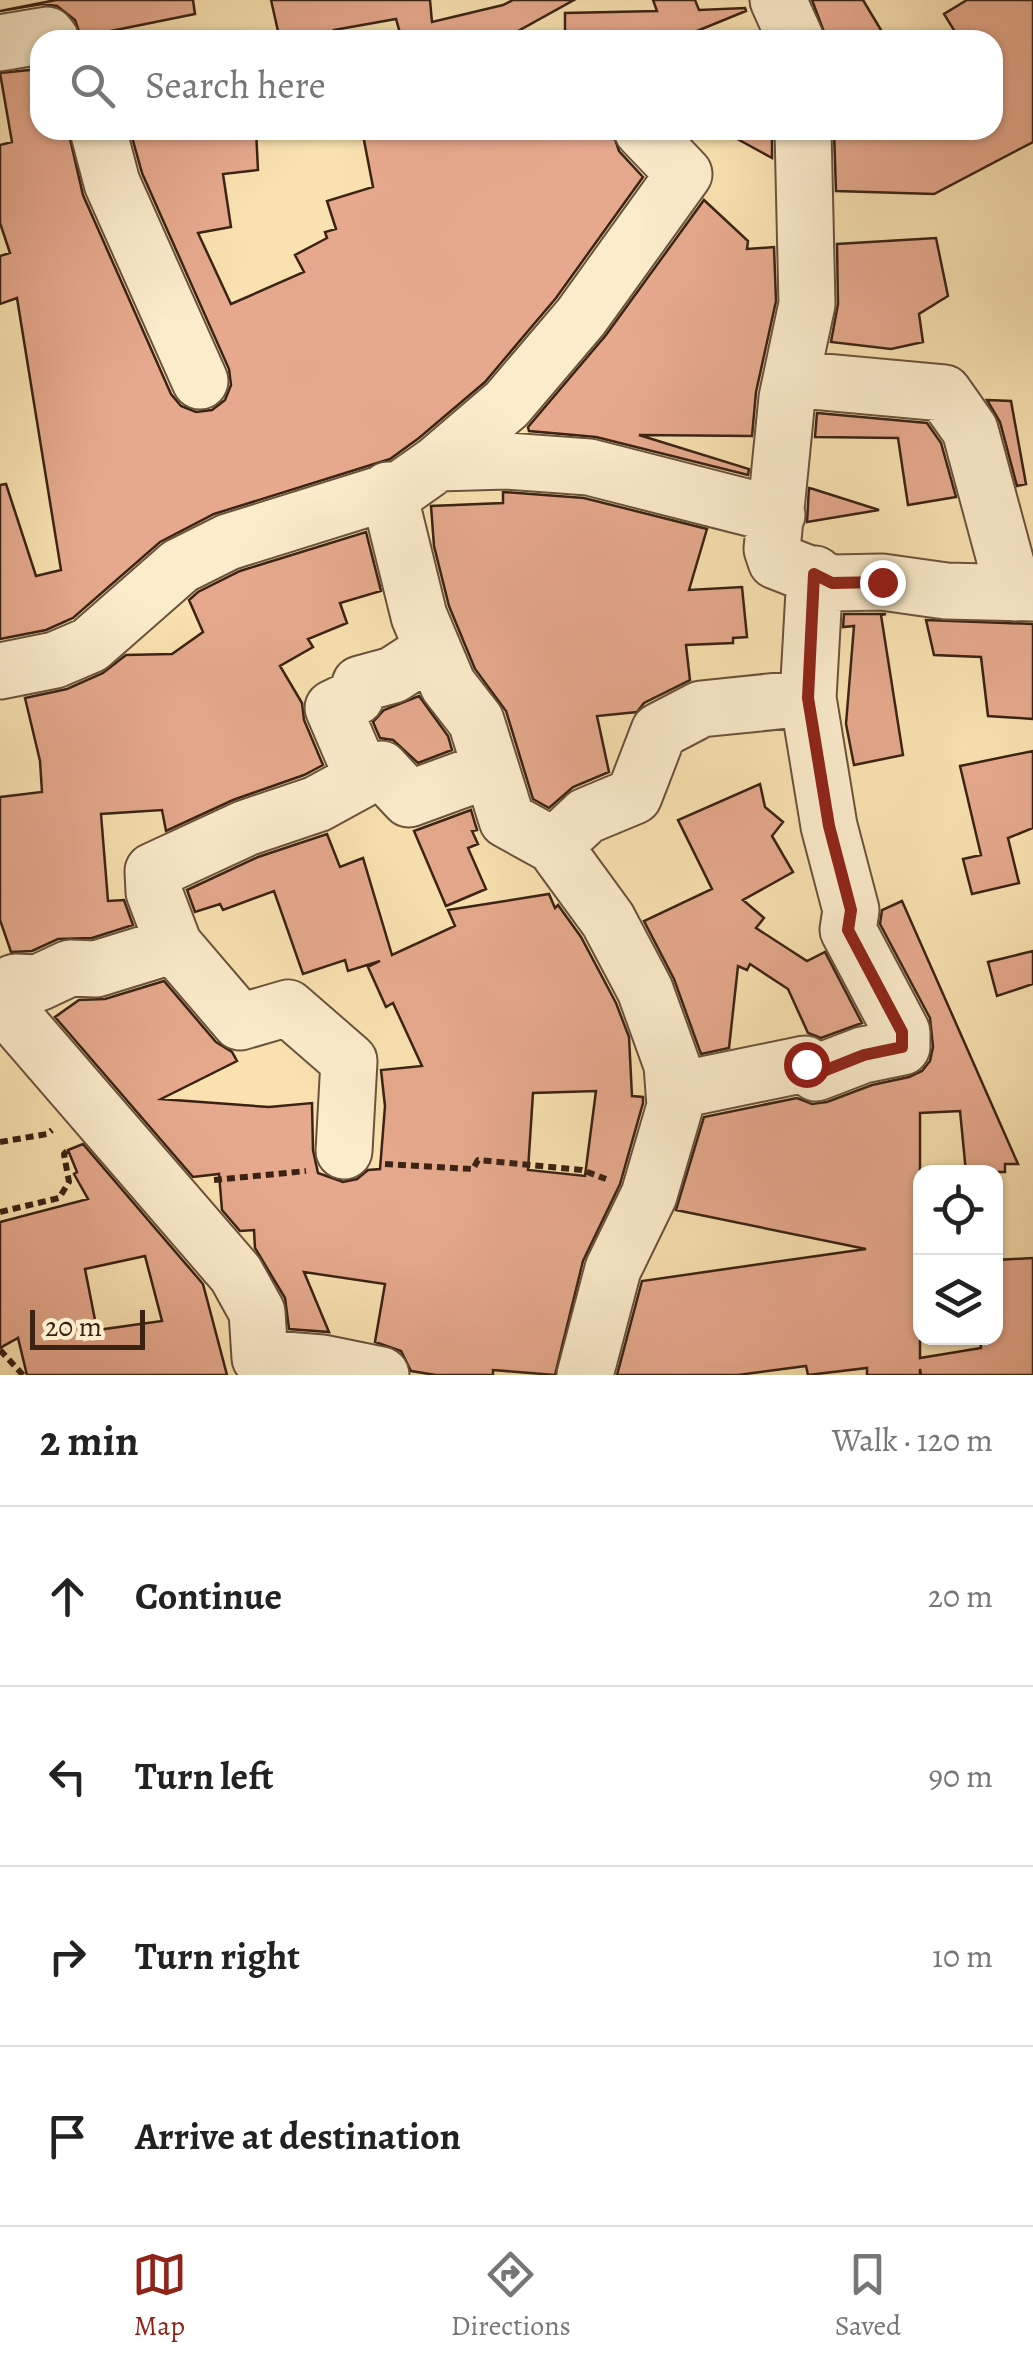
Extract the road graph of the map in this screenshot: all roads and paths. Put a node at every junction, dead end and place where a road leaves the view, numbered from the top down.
1 (778, 0) edge
2 (792, 30) edge
3 (30, 37) edge
4 (0, 43) edge
5 (101, 140) edge
6 (652, 140) edge
7 (803, 140) edge
8 (790, 379) junction
9 (200, 381) dead end
10 (438, 463) junction
11 (388, 490) junction
12 (777, 515) junction
13 (814, 574) junction
14 (1024, 593) edge
15 (433, 648) junction
16 (0, 672) edge
17 (808, 698) junction
18 (491, 769) junction
19 (363, 778) junction
20 (554, 846) junction
21 (174, 944) junction
22 (3, 991) edge
23 (674, 1092) junction
24 (108, 1128) junction
25 (344, 1151) junction
26 (209, 1184) dead end
27 (649, 1196) junction
28 (0, 1212) edge
29 (0, 1350) edge
30 (258, 1366) edge
31 (23, 1375) edge
32 (381, 1375) edge
33 (585, 1375) edge

1 - 2 street
3 - 4 street
5 - 9 street
6 - 10 street
7 - 8 street
8 - 12 street
8 - 14 street
10 - 11 street
10 - 12 street
11 - 15 street
11 - 16 street
12 - 13 street
13 - 14 street
13 - 17 street
15 - 18 street
15 - 19 street
17 - 20 street
17 - 23 street
18 - 19 street
18 - 20 street
19 - 21 street
20 - 23 street
21 - 22 street
21 - 25 street
22 - 24 street
23 - 27 street
24 - 28 path
24 - 30 street
25 - 26 path
25 - 27 path
27 - 33 street
29 - 31 path
30 - 32 street

